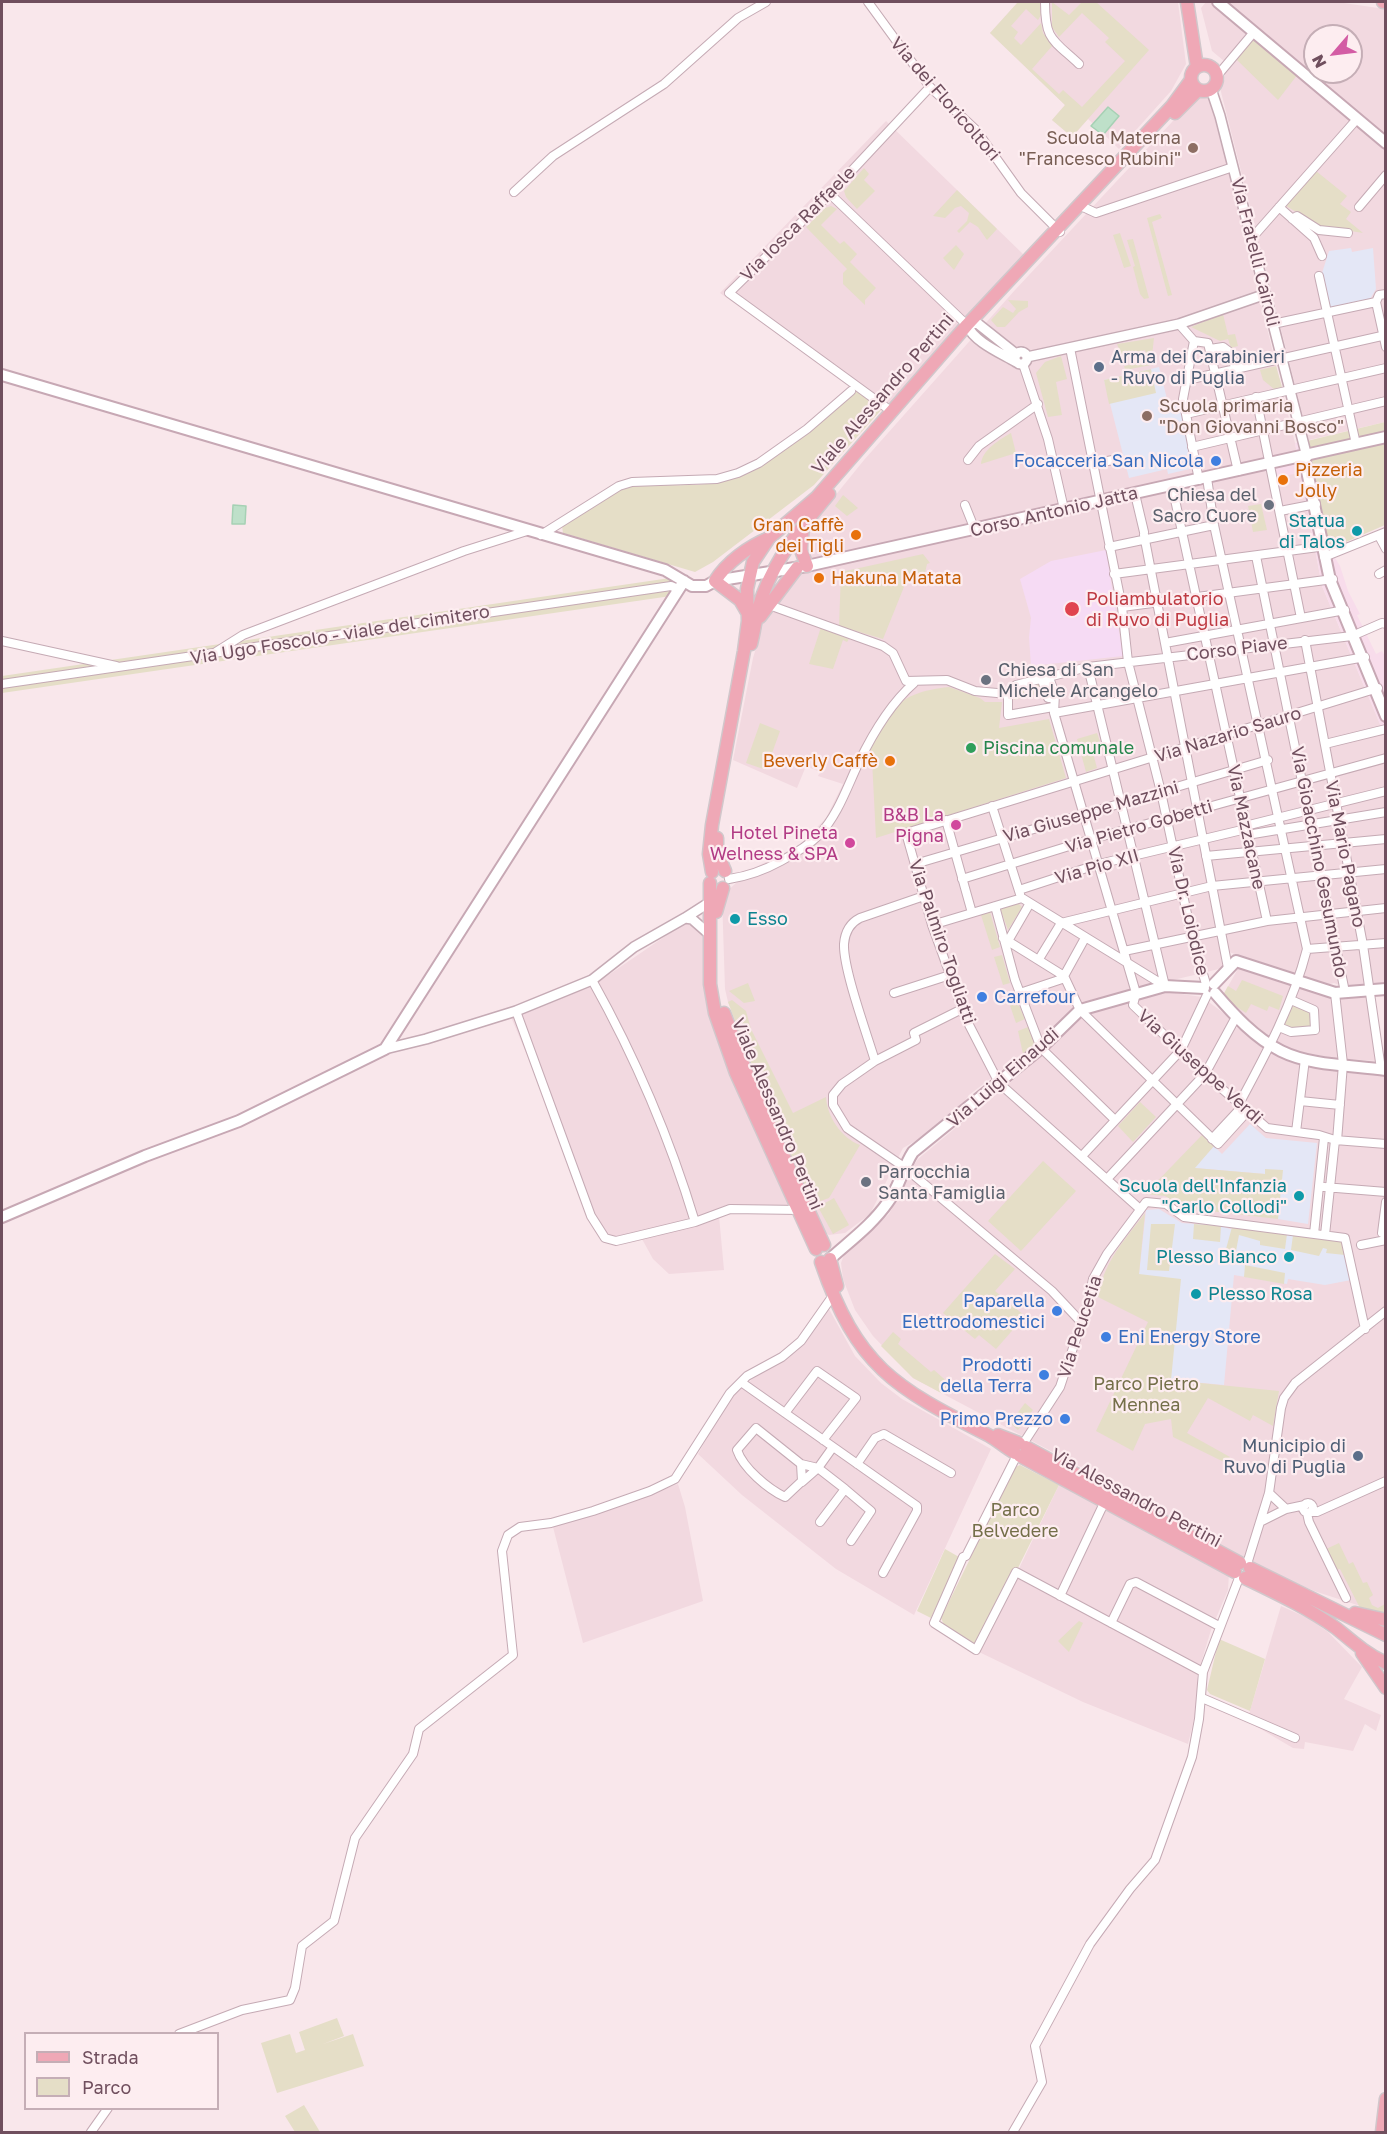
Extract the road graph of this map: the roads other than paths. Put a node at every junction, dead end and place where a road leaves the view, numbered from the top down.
1 (766, 2) edge
2 (868, 2) edge
3 (1045, 2) edge
4 (1187, 2) edge
5 (1194, 2) edge
6 (1218, 2) edge
7 (1254, 32) junction
8 (1079, 64) dead end
9 (1202, 66) junction
10 (1217, 76) junction
11 (1200, 86) junction
12 (930, 87) junction
13 (1357, 119) junction
14 (1386, 143) edge
15 (1233, 167) junction
16 (1386, 175) edge
17 (514, 192) dead end
18 (830, 194) junction
19 (1279, 207) junction
20 (1359, 207) dead end
21 (1078, 210) junction
22 (1292, 219) junction
23 (1053, 232) junction
24 (1348, 233) dead end
25 (1251, 238) junction
26 (1322, 256) dead end
27 (1319, 276) dead end
28 (1266, 294) junction
29 (1386, 294) edge
30 (1376, 302) junction
31 (1328, 313) junction
32 (1179, 324) junction
33 (1273, 324) junction
34 (971, 327) junction
35 (1384, 336) edge
36 (1194, 341) junction
37 (1336, 346) junction
38 (1386, 347) edge
39 (1070, 348) junction
40 (1210, 349) junction
41 (1281, 357) junction
42 (1020, 359) junction
43 (1235, 368) junction
44 (1386, 368) edge
45 (1215, 373) junction
46 (2, 375) edge
47 (1342, 377) junction
48 (1187, 380) junction
49 (1289, 389) junction
50 (850, 391) dead end
51 (1256, 397) junction
52 (1386, 401) edge
53 (1038, 404) junction
54 (1223, 405) junction
55 (1350, 409) junction
56 (891, 411) junction
57 (1186, 414) junction
58 (1297, 421) junction
59 (1263, 430) junction
60 (1230, 437) junction
61 (1386, 437) edge
62 (1356, 444) junction
63 (1192, 447) junction
64 (1307, 455) junction
65 (1117, 459) dead end
66 (968, 460) dead end
67 (1094, 464) junction
68 (1270, 464) junction
69 (1238, 471) junction
70 (1203, 479) junction
71 (1172, 486) junction
72 (1135, 494) junction
73 (1101, 501) junction
74 (965, 505) dead end
75 (1315, 505) junction
76 (1064, 509) junction
77 (1280, 511) junction
78 (803, 525) junction
79 (1214, 525) junction
80 (975, 530) junction
81 (527, 531) junction
82 (1181, 532) junction
83 (1382, 534) edge
84 (540, 535) junction
85 (1144, 536) junction
86 (769, 538) junction
87 (1110, 547) junction
88 (1386, 549) edge
89 (1287, 551) junction
90 (1256, 556) junction
91 (1326, 557) junction
92 (1222, 560) junction
93 (1189, 564) junction
94 (802, 567) junction
95 (1150, 568) junction
96 (773, 572) junction
97 (1114, 574) junction
98 (749, 576) junction
99 (1332, 579) junction
100 (712, 582) junction
101 (684, 584) junction
102 (1295, 585) junction
103 (1262, 590) junction
104 (1231, 594) junction
105 (1197, 599) junction
106 (1157, 603) junction
107 (769, 605) junction
108 (1122, 607) junction
109 (1344, 610) junction
110 (753, 617) junction
111 (1301, 618) junction
112 (1269, 624) junction
113 (1386, 624) edge
114 (1238, 629) junction
115 (1204, 635) junction
116 (1354, 635) junction
117 (1305, 640) junction
118 (2, 641) edge
119 (1165, 643) junction
120 (1275, 644) junction
121 (1242, 648) junction
122 (1208, 652) junction
123 (212, 654) junction
124 (1168, 657) junction
125 (1363, 658) junction
126 (1128, 662) junction
127 (1088, 667) junction
128 (120, 668) junction
129 (1310, 668) junction
130 (1280, 673) junction
131 (1045, 676) junction
132 (1248, 678) junction
133 (914, 683) junction
134 (2, 684) edge
135 (1214, 684) junction
136 (1376, 689) junction
137 (1175, 692) junction
138 (1008, 694) junction
139 (1137, 698) junction
140 (1097, 704) junction
141 (1053, 706) junction
142 (1317, 707) junction
143 (1386, 708) edge
144 (1289, 716) junction
145 (1386, 716) edge
146 (1258, 725) junction
147 (1386, 729) edge
148 (1227, 736) junction
149 (1324, 744) junction
150 (1185, 749) junction
151 (1386, 758) edge
152 (1152, 759) junction
153 (1268, 760) junction
154 (1113, 769) junction
155 (1234, 770) junction
156 (1330, 773) junction
157 (1074, 781) junction
158 (1302, 781) junction
159 (1191, 783) junction
160 (1274, 789) junction
161 (1386, 791) edge
162 (1161, 792) junction
163 (1240, 799) junction
164 (1121, 803) junction
165 (1336, 804) junction
166 (992, 806) junction
167 (1197, 810) junction
168 (1308, 811) junction
169 (1386, 813) edge
170 (1084, 814) junction
171 (1280, 817) junction
172 (1167, 819) junction
173 (1339, 819) junction
174 (946, 820) junction
175 (1311, 824) junction
176 (1283, 828) junction
177 (1128, 829) junction
178 (1246, 830) junction
179 (906, 832) joint
180 (1002, 838) junction
181 (1092, 839) junction
182 (1203, 839) junction
183 (1386, 839) edge
184 (1343, 843) junction
185 (1173, 846) junction
186 (1316, 846) junction
187 (1287, 849) junction
188 (1251, 852) junction
189 (955, 853) junction
190 (1134, 856) junction
191 (1206, 856) junction
192 (915, 864) junction
193 (1011, 864) junction
194 (1099, 864) junction
195 (1386, 869) edge
196 (1349, 872) junction
197 (1322, 875) junction
198 (720, 878) junction
199 (962, 879) junction
200 (1293, 879) junction
201 (1258, 882) junction
202 (1212, 886) junction
203 (1020, 894) junction
204 (1183, 894) junction
205 (924, 896) junction
206 (710, 902) junction
207 (1030, 903) junction
208 (1145, 903) junction
209 (995, 906) junction
210 (1113, 910) junction
211 (1356, 910) junction
212 (1385, 910) edge
213 (1329, 912) junction
214 (972, 913) junction
215 (1301, 917) junction
216 (685, 918) junction
217 (1267, 921) junction
218 (1061, 923) junction
219 (932, 925) junction
220 (1221, 931) junction
221 (709, 934) junction
222 (1192, 937) junction
223 (1085, 938) junction
224 (1006, 939) junction
225 (1386, 943) edge
226 (1155, 944) junction
227 (1363, 945) junction
228 (1336, 947) junction
229 (1307, 949) junction
230 (1124, 951) junction
231 (1039, 959) junction
232 (1128, 964) junction
233 (1228, 968) junction
234 (950, 975) junction
235 (1064, 977) junction
236 (592, 980) junction
237 (1298, 983) junction
238 (1165, 986) junction
239 (1209, 989) junction
240 (1386, 989) edge
241 (1369, 990) junction
242 (1340, 992) junction
243 (894, 993) dead end
244 (1020, 993) junction
245 (1136, 993) junction
246 (1291, 1000) junction
247 (962, 1009) junction
248 (1080, 1010) junction
249 (516, 1011) junction
250 (1236, 1017) junction
251 (1279, 1027) junction
252 (1272, 1044) junction
253 (1041, 1048) junction
254 (385, 1049) junction
255 (1181, 1050) junction
256 (1305, 1059) junction
257 (875, 1061) junction
258 (1343, 1064) junction
259 (1383, 1069) edge
260 (1205, 1074) junction
261 (1152, 1082) junction
262 (999, 1083) junction
263 (1300, 1101) junction
264 (1239, 1104) junction
265 (1340, 1105) junction
266 (1177, 1106) junction
267 (1247, 1112) junction
268 (1115, 1120) junction
269 (1296, 1132) junction
270 (1324, 1138) junction
271 (1212, 1139) junction
272 (1336, 1140) junction
273 (1386, 1144) edge
274 (1082, 1156) junction
275 (904, 1167) junction
276 (1107, 1179) junction
277 (1319, 1186) junction
278 (1329, 1188) junction
279 (1386, 1192) edge
280 (1386, 1202) edge
281 (1140, 1209) junction
282 (800, 1210) junction
283 (2, 1217) edge
284 (695, 1222) junction
285 (1314, 1234) junction
286 (1324, 1235) junction
287 (1384, 1236) edge
288 (849, 1242) junction
289 (1361, 1245) dead end
290 (822, 1247) junction
291 (827, 1260) junction
292 (834, 1294) junction
293 (1068, 1306) junction
294 (1386, 1311) edge
295 (1085, 1313) junction
296 (1082, 1323) junction
297 (1365, 1329) junction
298 (741, 1382) junction
299 (785, 1413) junction
300 (823, 1440) junction
301 (833, 1447) junction
302 (1020, 1449) junction
303 (801, 1464) junction
304 (857, 1464) junction
305 (818, 1467) junction
306 (951, 1473) dead end
307 (1386, 1481) edge
308 (800, 1483) junction
309 (845, 1489) junction
310 (1269, 1493) junction
311 (1105, 1501) junction
312 (1286, 1509) junction
313 (1307, 1510) junction
314 (1262, 1521) junction
315 (820, 1522) dead end
316 (850, 1541) dead end
317 (1243, 1571) junction
318 (883, 1573) dead end
319 (1060, 1596) junction
320 (1346, 1598) dead end
321 (1331, 1608) junction
322 (1386, 1620) edge
323 (1111, 1623) junction
324 (1219, 1626) junction
325 (1386, 1635) edge
326 (1358, 1647) junction
327 (1386, 1663) edge
328 (1203, 1672) junction
329 (1386, 1688) edge
330 (1202, 1698) junction
331 (1295, 1738) dead end
332 (184, 2032) edge
333 (1386, 2099) edge
334 (107, 2110) edge
335 (91, 2133) edge
336 (1013, 2133) edge
337 (1382, 2133) edge

1 - 17 street
2 - 12 street, Via dei Floricoltori
3 - 8 street
4 - 9 main road
5 - 9 main road
6 - 7 main road
7 - 10 street
7 - 13 main road
9 - 10 main road
9 - 11 main road
10 - 11 main road
11 - 15 street, Via Fratelli Cairoli
11 - 21 main road
12 - 18 street, Via Iosca Raffaele
12 - 23 street, Via dei Floricoltori
13 - 14 main road
13 - 19 street
15 - 21 street
15 - 25 street, Via Fratelli Cairoli
16 - 20 street
18 - 34 street
18 - 56 street, Via Iosca Raffaele
19 - 22 street
19 - 25 street
21 - 23 main road, Viale Alessandro Pertini
22 - 24 street
22 - 26 street
23 - 34 main road, Viale Alessandro Pertini
25 - 28 street, Via Fratelli Cairoli
27 - 31 street
28 - 32 street
28 - 33 street, Via Fratelli Cairoli
29 - 30 street
30 - 31 street
30 - 35 street
31 - 33 street
31 - 37 street
32 - 36 street
32 - 39 street
33 - 41 street, Via Fratelli Cairoli
34 - 42 street
34 - 56 main road, Viale Alessandro Pertini
34 - 78 main road, Viale Alessandro Pertini
35 - 37 street
35 - 38 street
36 - 40 street
36 - 48 street
37 - 41 street
37 - 47 street
39 - 42 street
39 - 67 street, Via Dr. Loiodice
40 - 43 street
40 - 45 street
41 - 43 street
41 - 49 street, Via Fratelli Cairoli
42 - 53 street
43 - 45 street
44 - 47 street
45 - 48 street
45 - 54 street
46 - 81 main road
47 - 49 street
47 - 55 street
48 - 57 street
49 - 51 street
49 - 58 street, Via Fratelli Cairoli
50 - 84 street
51 - 54 street
51 - 59 street
52 - 55 street
53 - 66 street
53 - 76 street
54 - 57 street
54 - 60 street
55 - 58 street
55 - 62 street
56 - 86 main road, Viale Alessandro Pertini
57 - 63 street
58 - 59 street
58 - 64 street, Via Fratelli Cairoli
59 - 60 street
59 - 68 street
60 - 63 street
60 - 69 street
61 - 62 main road, Corso Antonio Jatta
62 - 64 main road, Corso Antonio Jatta
63 - 70 street
64 - 68 main road, Corso Antonio Jatta
64 - 75 main road
65 - 67 street
67 - 73 street, Via Dr. Loiodice
68 - 69 main road, Corso Antonio Jatta
68 - 77 street
69 - 70 main road, Corso Antonio Jatta
70 - 71 main road, Corso Antonio Jatta
70 - 79 street
71 - 72 main road, Corso Antonio Jatta
71 - 82 street, Via Mazzacane
72 - 73 main road, Corso Antonio Jatta
72 - 85 street
73 - 76 main road, Corso Antonio Jatta
73 - 87 street, Via Dr. Loiodice
74 - 80 street
75 - 77 street
75 - 91 main road
76 - 80 main road, Corso Antonio Jatta
77 - 89 street
78 - 94 main road
78 - 96 main road, Viale Alessandro Pertini
79 - 82 street
79 - 92 street
80 - 94 main road, Corso Antonio Jatta
81 - 84 main road
81 - 123 street
82 - 85 street
82 - 93 street, Via Mazzacane
83 - 88 street
83 - 91 street
84 - 101 main road
85 - 87 street
85 - 95 street
86 - 98 main road, Viale Alessandro Pertini
86 - 100 main road
87 - 97 street, Via Dr. Loiodice
89 - 90 street
89 - 91 street
89 - 102 street
90 - 92 street
90 - 103 street, Via Gioacchino Gesumundo
91 - 99 main road
92 - 93 street
92 - 104 street
93 - 95 street
93 - 105 street, Via Mazzacane
94 - 96 main road
94 - 107 main road
95 - 97 street
95 - 106 street
96 - 98 main road
96 - 110 main road, Viale Alessandro Pertini
97 - 108 street, Via Dr. Loiodice
98 - 100 main road
98 - 110 main road, Viale Alessandro Pertini
99 - 102 street
99 - 109 main road
100 - 101 main road
100 - 110 main road
101 - 123 street, Via Ugo Foscolo - viale del cimitero
101 - 254 main road
102 - 103 street
102 - 111 street
103 - 104 street
103 - 112 street, Via Gioacchino Gesumundo
104 - 105 street
104 - 114 street
105 - 106 street
105 - 115 street, Via Mazzacane
106 - 108 street
106 - 119 street
107 - 110 main road
107 - 133 street
108 - 126 street, Via Dr. Loiodice
109 - 111 street
109 - 116 main road
110 - 198 main road, Viale Alessandro Pertini
111 - 112 street
112 - 114 street
112 - 120 street, Via Gioacchino Gesumundo
113 - 116 street, Corso Piave
114 - 115 street
114 - 121 street
115 - 119 street
115 - 122 street, Via Mazzacane
116 - 117 street, Corso Piave
116 - 125 main road
117 - 120 street, Corso Piave
117 - 129 street, Via Mario Pagano
118 - 128 street
119 - 124 street
120 - 121 street, Corso Piave
120 - 130 street, Via Gioacchino Gesumundo
121 - 122 street, Corso Piave
121 - 132 street
122 - 124 street, Corso Piave
122 - 135 street, Via Mazzacane
123 - 128 street, Via Ugo Foscolo - viale del cimitero
124 - 126 street, Corso Piave
124 - 137 street
125 - 129 street
125 - 136 main road
126 - 127 street, Corso Piave
126 - 139 street, Via Dr. Loiodice
127 - 131 street, Corso Piave
127 - 140 street
128 - 134 street, Via Ugo Foscolo - viale del cimitero
129 - 130 street
129 - 142 street, Via Mario Pagano
130 - 132 street
130 - 144 street, Via Gioacchino Gesumundo
131 - 138 street, Corso Piave
131 - 141 street
132 - 135 street
132 - 146 street
133 - 138 street
133 - 198 street
135 - 137 street
135 - 148 street, Via Mazzacane
136 - 142 street, Via Nazario Sauro
136 - 143 main road
136 - 145 main road
137 - 139 street
137 - 150 street
138 - 141 street
139 - 140 street
139 - 152 street, Via Dr. Loiodice
140 - 141 street
140 - 154 street
141 - 157 street
142 - 144 street, Via Nazario Sauro
142 - 149 street, Via Mario Pagano
144 - 146 street, Via Nazario Sauro
144 - 158 street, Via Gioacchino Gesumundo
146 - 148 street, Via Nazario Sauro
146 - 153 street
147 - 149 street
148 - 150 street, Via Nazario Sauro
148 - 155 street, Via Mazzacane
149 - 156 street, Via Mario Pagano
150 - 152 street, Via Nazario Sauro
150 - 159 street
151 - 156 street, Via Pietro Gobetti
152 - 154 street, Via Nazario Sauro
152 - 162 street, Via Dr. Loiodice
153 - 155 street, Via Giuseppe Mazzini
153 - 160 street
154 - 157 street, Via Nazario Sauro
154 - 164 street
155 - 159 street, Via Giuseppe Mazzini
155 - 163 street, Via Mazzacane
156 - 158 street, Via Pietro Gobetti
156 - 165 street, Via Mario Pagano
157 - 166 street, Via Nazario Sauro
157 - 170 street
158 - 160 street, Via Pietro Gobetti
158 - 168 street, Via Gioacchino Gesumundo
159 - 162 street, Via Giuseppe Mazzini
159 - 167 street
160 - 163 street, Via Pietro Gobetti
160 - 171 street
161 - 165 street
162 - 164 street, Via Giuseppe Mazzini
162 - 172 street, Via Dr. Loiodice
163 - 167 street, Via Pietro Gobetti
163 - 178 street, Via Mazzacane
164 - 170 street, Via Giuseppe Mazzini
164 - 177 street
165 - 168 street
165 - 173 street, Via Mario Pagano
166 - 174 street, Via Nazario Sauro
166 - 180 street
167 - 172 street, Via Pietro Gobetti
167 - 182 street
168 - 171 street
168 - 175 street, Via Gioacchino Gesumundo
169 - 173 street
170 - 180 street, Via Giuseppe Mazzini
170 - 181 street
171 - 176 street
171 - 178 street
172 - 177 street, Via Pietro Gobetti
172 - 185 street, Via Dr. Loiodice
173 - 175 street
173 - 184 street, Via Mario Pagano
174 - 179 street, Via Nazario Sauro
174 - 189 street
175 - 176 street
175 - 186 street, Via Gioacchino Gesumundo
176 - 178 street
176 - 187 street
177 - 181 street, Via Pietro Gobetti
177 - 190 street
178 - 182 street, Via Pio XII
178 - 188 street, Via Mazzacane
179 - 192 street, Via Palmiro Togliatti
180 - 189 street, Via Giuseppe Mazzini
180 - 193 street
181 - 193 street, Via Pietro Gobetti
181 - 194 street
182 - 185 street, Via Pio XII
182 - 191 street
183 - 184 street
184 - 186 street
184 - 196 street, Via Mario Pagano
185 - 190 street, Via Pio XII
185 - 204 street, Via Dr. Loiodice
186 - 187 street
186 - 197 street, Via Gioacchino Gesumundo
187 - 188 street
187 - 200 street
188 - 191 street
188 - 201 street, Via Mazzacane
189 - 192 street, Via Giuseppe Mazzini
189 - 199 street
190 - 194 street, Via Pio XII
190 - 208 street
191 - 202 street
192 - 205 street, Via Palmiro Togliatti
193 - 199 street, Via Pietro Gobetti
193 - 203 street
194 - 203 street, Via Pio XII
194 - 210 street
195 - 196 street
196 - 197 street
196 - 211 street, Via Mario Pagano
197 - 200 street
197 - 213 street, Via Gioacchino Gesumundo
198 - 206 main road, Viale Alessandro Pertini
198 - 290 main road, Viale Alessandro Pertini
199 - 214 street
200 - 201 street
200 - 215 street
201 - 202 street
201 - 217 street, Via Mazzacane
202 - 204 street
202 - 220 street
203 - 207 street
203 - 209 street, Via Pio XII
204 - 208 street
204 - 222 street, Via Dr. Loiodice
205 - 219 street, Via Palmiro Togliatti
205 - 257 street
206 - 216 street
206 - 221 main road, Viale Alessandro Pertini
207 - 218 street
207 - 224 street
208 - 210 street
208 - 226 street
209 - 214 street, Via Pio XII
209 - 224 street
210 - 218 street
210 - 230 street
211 - 212 street
211 - 213 street
211 - 227 street, Via Mario Pagano
213 - 215 street
213 - 228 street, Via Gioacchino Gesumundo
214 - 219 street, Via Pio XII
215 - 217 street
215 - 229 street
216 - 221 street
216 - 236 street
217 - 220 street
218 - 223 street
218 - 231 street
219 - 234 street, Via Palmiro Togliatti
220 - 222 street
220 - 233 street
221 - 282 main road, Viale Alessandro Pertini
222 - 226 street
222 - 239 street, Via Dr. Loiodice
223 - 232 street
223 - 235 street
224 - 231 street
224 - 244 street
225 - 227 street
226 - 230 street
226 - 238 street
227 - 228 street
227 - 241 street, Via Mario Pagano
228 - 229 street
228 - 242 street, Via Gioacchino Gesumundo
229 - 237 street
230 - 232 street
231 - 235 street
232 - 238 street
232 - 245 street
233 - 237 main road
233 - 239 main road
234 - 243 street
234 - 247 street, Via Palmiro Togliatti
235 - 244 street
235 - 248 street
236 - 249 street
236 - 284 street
237 - 242 main road
237 - 246 street
238 - 239 main road, Via Luigi Einaudi
238 - 245 main road, Via Luigi Einaudi
239 - 250 main road
239 - 255 street
240 - 241 main road
241 - 242 main road
241 - 259 street, Via Mario Pagano
242 - 258 street, Via Gioacchino Gesumundo
244 - 253 street
245 - 248 main road, Via Luigi Einaudi
245 - 255 street, Via Giuseppe Verdi
246 - 251 street
246 - 251 street
247 - 257 street
247 - 262 street, Via Palmiro Togliatti
248 - 253 main road, Via Luigi Einaudi
248 - 261 street
249 - 254 street
249 - 284 street
250 - 252 main road
250 - 260 street
251 - 252 street
252 - 256 main road
252 - 264 street
253 - 262 main road, Via Luigi Einaudi
253 - 268 street
254 - 283 main road
255 - 260 street, Via Giuseppe Verdi
255 - 261 street
256 - 258 main road
256 - 263 street
257 - 275 street
258 - 259 main road
258 - 265 street, Via Gioacchino Gesumundo
260 - 264 street, Via Giuseppe Verdi
260 - 266 street
261 - 266 street
261 - 268 street
262 - 274 street
262 - 275 main road, Via Luigi Einaudi
263 - 265 street
263 - 269 street
264 - 267 street, Via Giuseppe Verdi
264 - 271 street
265 - 272 street, Via Gioacchino Gesumundo
266 - 271 street
266 - 276 street
267 - 269 street, Via Giuseppe Verdi
267 - 271 street
268 - 274 street
269 - 270 street, Via Giuseppe Verdi
270 - 272 street, Via Giuseppe Verdi
270 - 277 street
272 - 273 street, Via Giuseppe Verdi
272 - 278 street, Via Gioacchino Gesumundo
274 - 276 street
275 - 288 main road, Via Luigi Einaudi
275 - 293 street
276 - 281 street
277 - 278 street
277 - 285 street
278 - 279 street
278 - 286 street, Via Gioacchino Gesumundo
280 - 287 street
281 - 285 street
281 - 295 street, Via Peucetia
282 - 284 street
282 - 290 main road, Viale Alessandro Pertini
285 - 286 street
286 - 297 street
287 - 289 street
288 - 290 main road
288 - 291 main road, Via Luigi Einaudi
290 - 291 main road, Viale Alessandro Pertini
291 - 292 main road, Viale Alessandro Pertini
291 - 302 main road, Viale Alessandro Pertini
292 - 298 street
292 - 302 main road, Viale Alessandro Pertini
293 - 295 street
293 - 296 street
294 - 297 street
295 - 296 street, Via Peucetia
296 - 302 street, Via Peucetia
297 - 310 street
298 - 299 street
298 - 332 street
299 - 300 street
299 - 300 street
300 - 301 street
301 - 304 street
301 - 305 street
302 - 311 main road, Via Alessandro Pertini
302 - 317 main road, Via Alessandro Pertini
302 - 319 street, Via Peucetia
303 - 305 street
303 - 308 street
303 - 308 street
304 - 306 street
304 - 318 street
305 - 308 street
305 - 309 street
307 - 313 street
309 - 315 street
309 - 316 street
310 - 312 street
310 - 314 street
311 - 317 main road, Via Alessandro Pertini
311 - 319 street
312 - 313 street
312 - 314 street
313 - 320 street
314 - 317 street
317 - 321 main road, Via Alessandro Pertini
317 - 324 street
317 - 326 main road, Via Alessandro Pertini
319 - 323 street
321 - 322 main road
321 - 325 main road, Via Alessandro Pertini
323 - 324 street
323 - 328 street
324 - 328 street
326 - 327 main road, Via Alessandro Pertini
326 - 329 main road
328 - 330 street
330 - 331 street
330 - 336 street
333 - 337 main road
334 - 335 street

